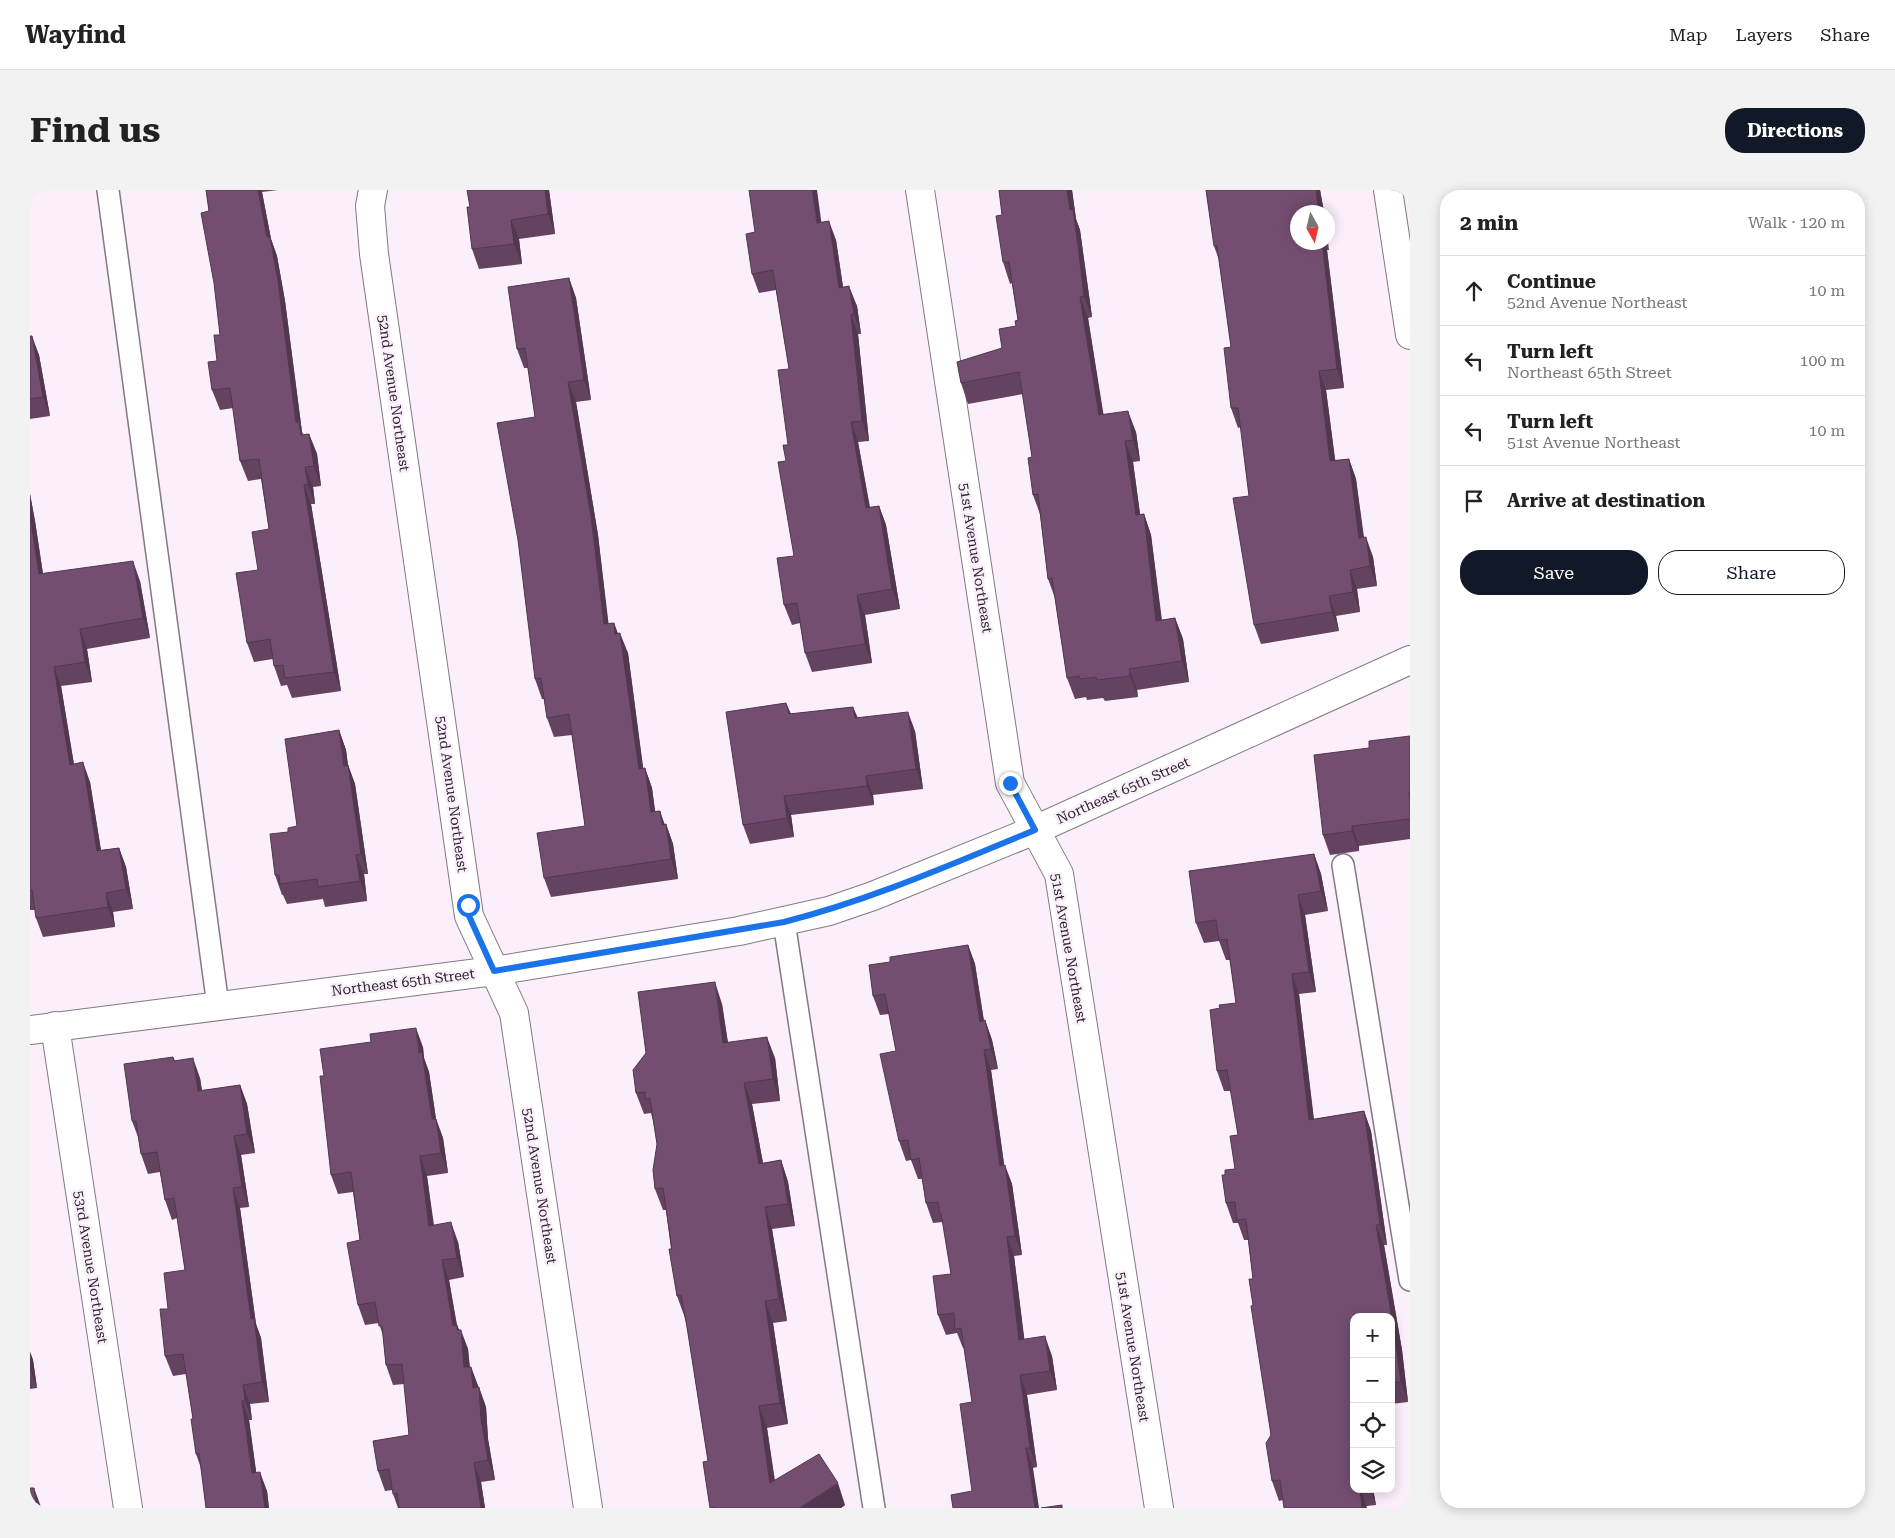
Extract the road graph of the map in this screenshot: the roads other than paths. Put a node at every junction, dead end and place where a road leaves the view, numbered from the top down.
1 (108, 190) edge
2 (374, 190) edge
3 (920, 190) edge
4 (1388, 190) edge
5 (1410, 335) edge
6 (1410, 660) edge
7 (1035, 830) junction
8 (1343, 865) dead end
9 (784, 922) junction
10 (494, 971) junction
11 (218, 1006) junction
12 (43, 1028) edge
13 (1410, 1280) edge
14 (128, 1508) edge
15 (588, 1508) edge
16 (874, 1508) edge
17 (1159, 1508) edge

1 - 11 lane
2 - 10 street, 52nd Avenue Northeast
3 - 7 street, 51st Avenue Northeast
4 - 5 street
6 - 7 street, Northeast 65th Street
7 - 9 street, Northeast 65th Street
7 - 17 street, 51st Avenue Northeast
8 - 13 lane
9 - 10 street, Northeast 65th Street
9 - 16 lane
10 - 11 street, Northeast 65th Street
10 - 15 street, 52nd Avenue Northeast
11 - 12 street, Northeast 65th Street
12 - 14 street, 53rd Avenue Northeast

